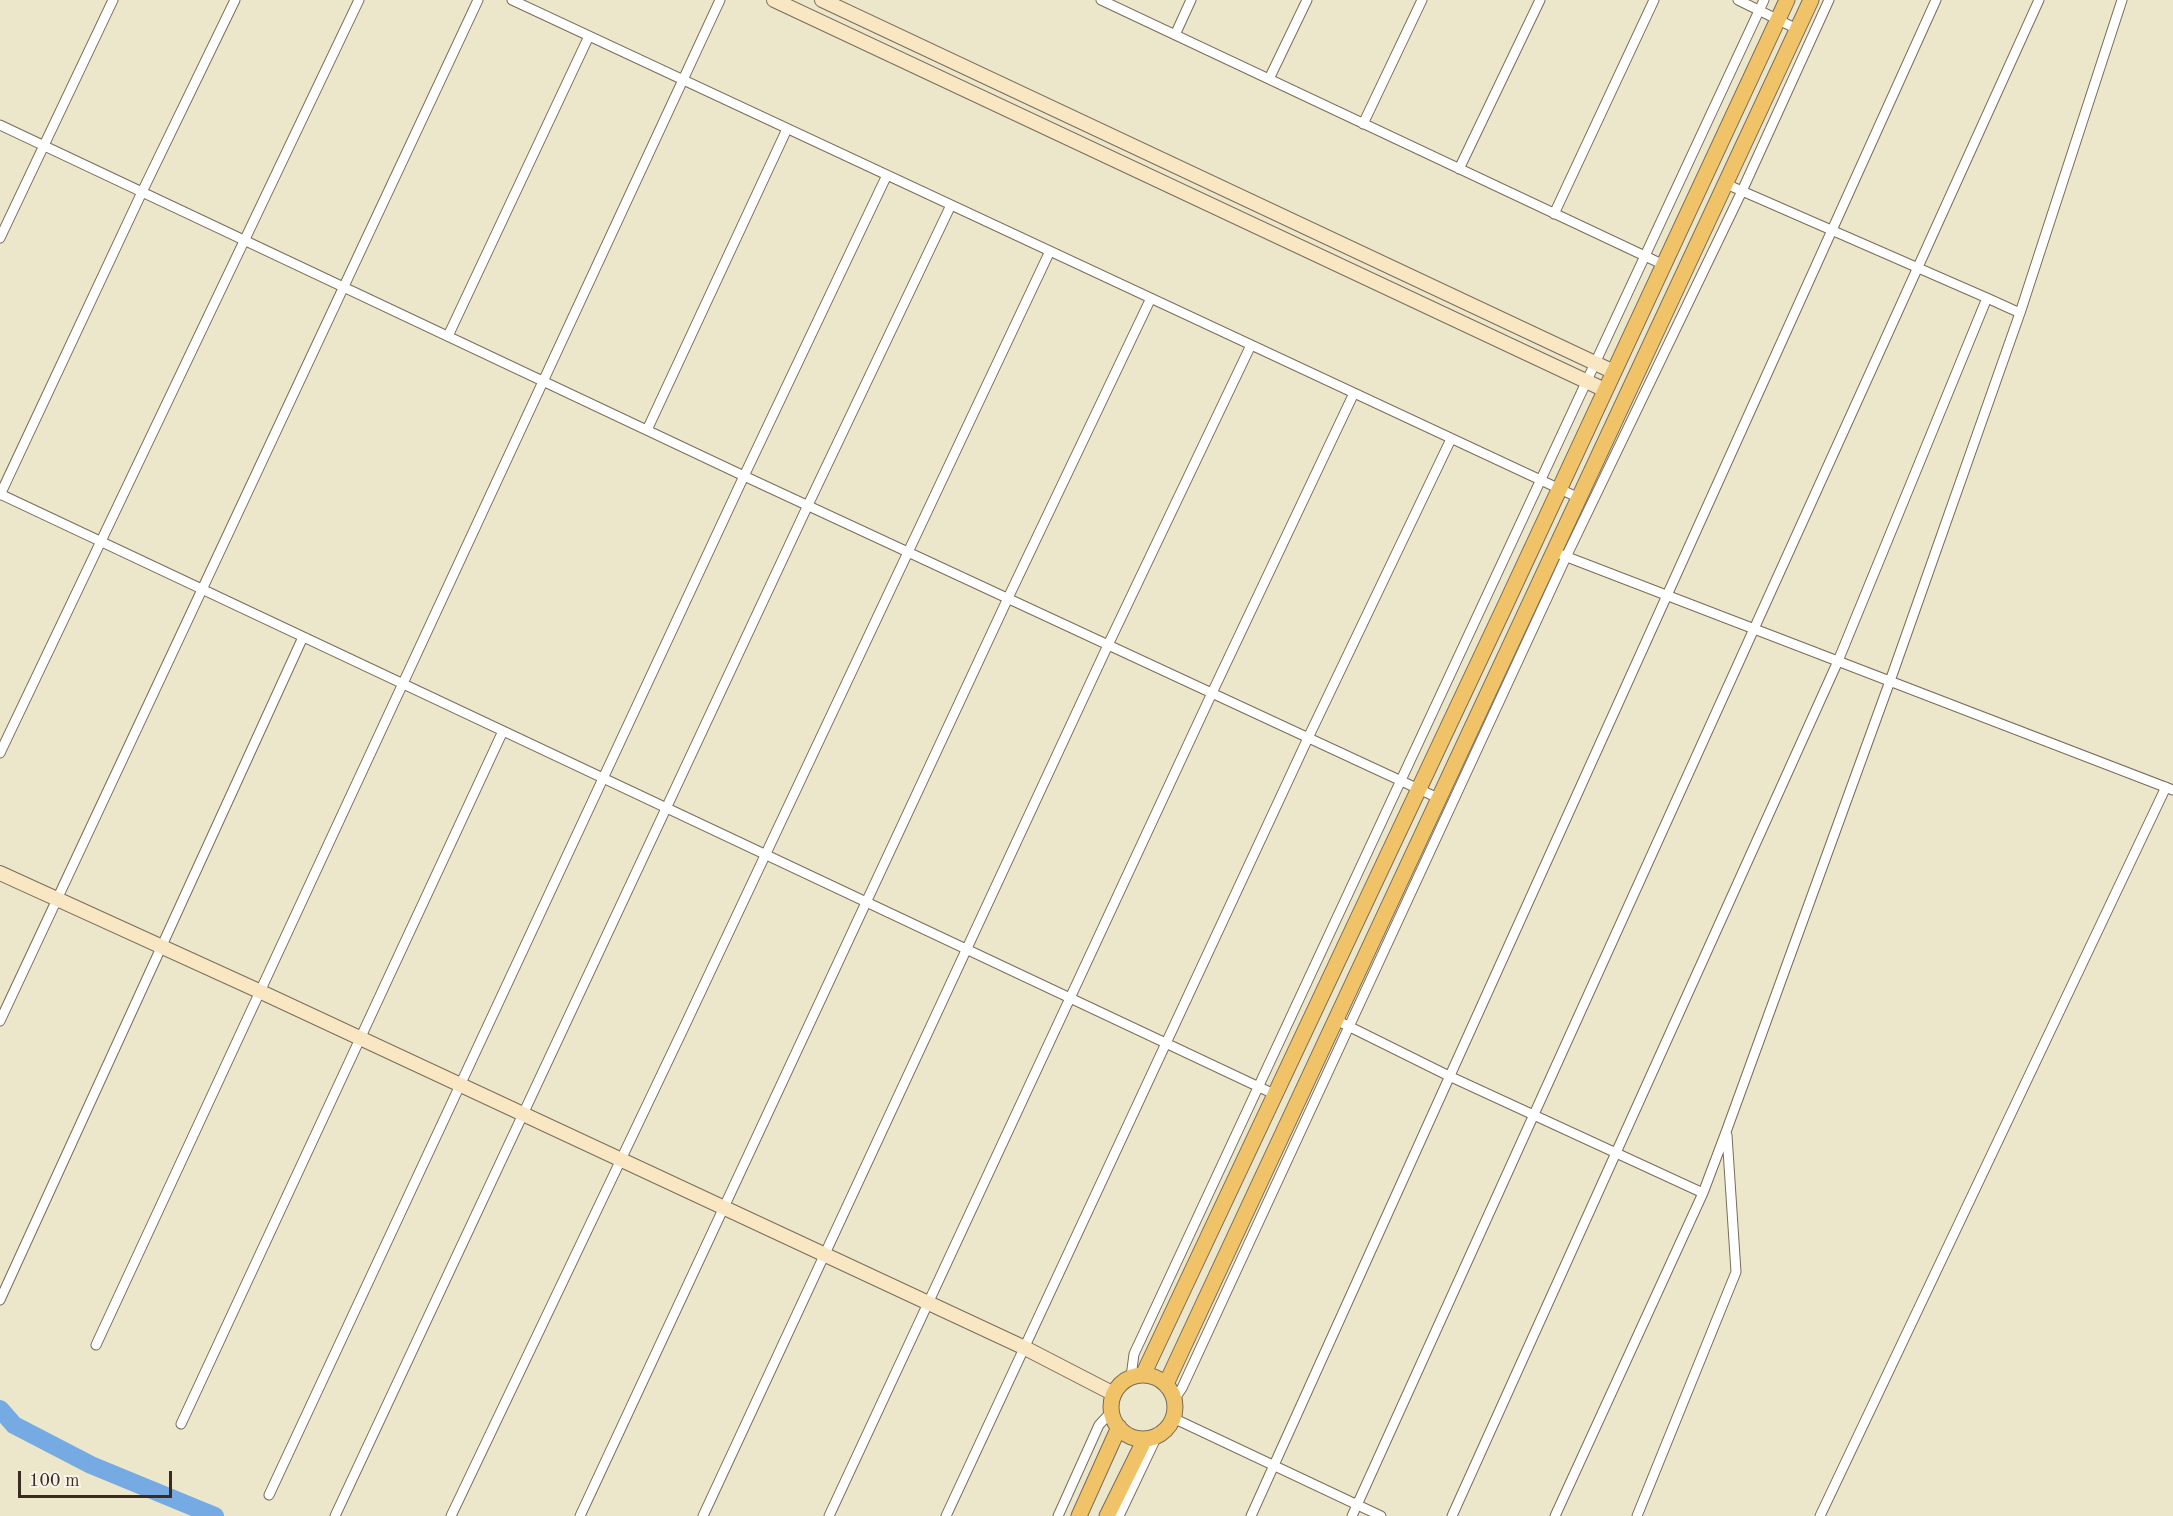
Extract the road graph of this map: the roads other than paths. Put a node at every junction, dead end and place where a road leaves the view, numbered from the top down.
1 (113, 0) edge
2 (235, 0) edge
3 (359, 0) edge
4 (478, 0) edge
5 (512, 0) edge
6 (720, 0) edge
7 (774, 0) edge
8 (822, 0) edge
9 (1101, 0) edge
10 (1191, 0) edge
11 (1307, 0) edge
12 (1422, 0) edge
13 (1540, 0) edge
14 (1654, 0) edge
15 (1738, 0) edge
16 (1764, 0) edge
17 (1787, 0) edge
18 (1811, 0) edge
19 (1829, 0) edge
20 (1936, 0) edge
21 (2039, 0) edge
22 (2122, 0) edge
23 (1759, 10) junction
24 (1778, 19) junction
25 (1797, 29) junction
26 (1175, 35) junction
27 (589, 36) junction
28 (1269, 79) junction
29 (683, 81) junction
30 (1363, 124) junction
31 (0, 125) edge
32 (788, 129) junction
33 (44, 146) junction
34 (1459, 169) junction
35 (887, 175) junction
36 (1726, 184) junction
37 (1742, 191) junction
38 (142, 192) junction
39 (951, 205) junction
40 (1554, 214) junction
41 (1832, 231) junction
42 (0, 238) edge
43 (244, 240) junction
44 (1050, 251) junction
45 (1645, 257) junction
46 (1664, 265) junction
47 (1919, 268) junction
48 (344, 288) junction
49 (1151, 298) junction
50 (1987, 298) junction
51 (2020, 313) junction
52 (448, 336) junction
53 (1251, 345) junction
54 (1596, 363) junction
55 (1614, 372) junction
56 (545, 382) junction
57 (1587, 382) junction
58 (1605, 390) junction
59 (1354, 393) junction
60 (646, 430) junction
61 (1451, 439) junction
62 (744, 476) junction
63 (1541, 480) junction
64 (1558, 488) junction
65 (0, 495) edge
66 (1577, 497) junction
67 (808, 506) junction
68 (100, 542) junction
69 (1551, 551) junction
70 (907, 552) junction
71 (1566, 557) junction
72 (201, 589) junction
73 (1667, 596) junction
74 (1008, 598) junction
75 (1754, 629) junction
76 (303, 637) junction
77 (1108, 645) junction
78 (1838, 661) junction
79 (1890, 681) junction
80 (403, 684) junction
81 (1212, 693) junction
82 (503, 731) junction
83 (1308, 738) junction
84 (0, 753) edge
85 (603, 778) junction
86 (1401, 781) junction
87 (2170, 789) edge
88 (1420, 790) junction
89 (1438, 798) junction
90 (667, 809) junction
91 (764, 854) junction
92 (0, 873) edge
93 (57, 899) junction
94 (867, 903) junction
95 (162, 947) junction
96 (966, 950) junction
97 (259, 991) junction
98 (1071, 999) junction
99 (1334, 1019) junction
100 (0, 1021) edge
101 (1350, 1026) junction
102 (361, 1038) junction
103 (1166, 1044) junction
104 (1449, 1076) junction
105 (461, 1085) junction
106 (1258, 1087) junction
107 (1275, 1095) junction
108 (523, 1114) junction
109 (1533, 1115) junction
110 (1726, 1132) junction
111 (1617, 1153) junction
112 (623, 1160) junction
113 (1703, 1193) junction
114 (723, 1207) junction
115 (825, 1254) junction
116 (0, 1300) edge
117 (929, 1303) junction
118 (96, 1345) dead end
119 (1024, 1348) junction
120 (1137, 1376) junction
121 (1166, 1384) junction
122 (1114, 1394) junction
123 (1174, 1400) junction
124 (1112, 1411) junction
125 (1173, 1419) junction
126 (181, 1424) dead end
127 (1119, 1427) junction
128 (1151, 1437) junction
129 (1274, 1465) junction
130 (269, 1495) dead end
131 (1357, 1505) junction
132 (335, 1516) edge
133 (451, 1516) edge
134 (580, 1516) edge
135 (703, 1516) edge
136 (830, 1516) edge
137 (946, 1516) edge
138 (1058, 1516) edge
139 (1079, 1516) edge
140 (1107, 1516) edge
141 (1119, 1516) edge
142 (1251, 1516) edge
143 (1352, 1516) edge
144 (1381, 1516) edge
145 (1452, 1516) edge
146 (1555, 1516) edge
147 (1637, 1516) edge
148 (1820, 1516) edge

1 - 33 street
2 - 38 street
3 - 43 street
4 - 48 street
5 - 27 street
6 - 29 street
7 - 57 main road
8 - 54 main road
9 - 26 street
10 - 26 street
11 - 28 street
12 - 30 street
13 - 34 street
14 - 40 street
15 - 23 street
16 - 23 street
17 - 24 main road
18 - 25 main road
19 - 37 street
20 - 41 street
21 - 47 street
22 - 51 street
23 - 24 street
23 - 45 street
24 - 25 street
24 - 46 main road
25 - 36 main road
26 - 28 street
27 - 29 street
27 - 52 street
28 - 30 street
29 - 32 street
29 - 56 street
30 - 34 street
31 - 33 street
32 - 35 street
32 - 60 street
33 - 38 street
33 - 42 street
34 - 40 street
35 - 39 street
35 - 62 street
36 - 37 street
36 - 66 main road
37 - 41 street
37 - 71 street
38 - 43 street
38 - 65 street
39 - 44 street
39 - 67 street
40 - 45 street
41 - 47 street
41 - 73 street
43 - 48 street
43 - 68 street
44 - 49 street
44 - 70 street
45 - 46 street
45 - 54 street
46 - 55 main road
47 - 50 street
47 - 75 street
48 - 52 street
48 - 72 street
49 - 53 street
49 - 74 street
50 - 51 street
50 - 78 street
51 - 79 street
52 - 56 street
53 - 59 street
53 - 77 street
54 - 55 main road
54 - 57 street
55 - 58 main road
56 - 60 street
56 - 80 street
57 - 58 main road
57 - 63 street
58 - 64 main road
59 - 61 street
59 - 81 street
60 - 62 street
61 - 63 street
61 - 83 street
62 - 67 street
62 - 85 street
63 - 64 street
63 - 86 street
64 - 66 street
64 - 88 main road
65 - 68 street
66 - 69 main road
67 - 70 street
67 - 90 street
68 - 72 street
68 - 84 street
69 - 71 street
69 - 89 main road
70 - 74 street
70 - 91 street
71 - 73 street
71 - 101 street
72 - 76 street
72 - 93 street
73 - 75 street
73 - 104 street
74 - 77 street
74 - 94 street
75 - 78 street
75 - 109 street
76 - 80 street
76 - 95 street
77 - 81 street
77 - 96 street
78 - 79 street
78 - 111 street
79 - 87 street
79 - 110 street
80 - 82 street
80 - 97 street
81 - 83 street
81 - 98 street
82 - 85 street
82 - 102 street
83 - 86 street
83 - 103 street
85 - 90 street
85 - 105 street
86 - 88 street
86 - 106 street
87 - 148 street
88 - 89 street
88 - 107 main road
89 - 99 main road
90 - 91 street
90 - 108 street
91 - 94 street
91 - 112 street
92 - 93 main road
93 - 95 main road
93 - 100 street
94 - 96 street
94 - 114 street
95 - 97 main road
95 - 116 street
96 - 98 street
96 - 115 street
97 - 102 main road
97 - 118 street
98 - 103 street
98 - 117 street
99 - 101 street
99 - 121 main road
101 - 104 street
101 - 123 street
102 - 105 main road
102 - 126 street
103 - 106 street
103 - 119 street
104 - 109 street
104 - 129 street
105 - 108 main road
105 - 130 street
106 - 107 street
106 - 120 street
107 - 120 main road
108 - 112 main road
108 - 132 street
109 - 111 street
109 - 131 street
110 - 113 street
110 - 147 street
111 - 113 street
111 - 145 street
112 - 114 main road
112 - 133 street
113 - 146 street
114 - 115 main road
114 - 134 street
115 - 117 main road
115 - 135 street
117 - 119 main road
117 - 136 street
119 - 122 main road
119 - 137 street
120 - 121 main road
120 - 122 main road
121 - 123 main road
122 - 124 main road
123 - 125 main road
124 - 127 main road
124 - 138 street
125 - 128 main road
125 - 129 street
127 - 128 main road
127 - 139 main road
128 - 140 main road
128 - 141 street
129 - 131 street
129 - 142 street
131 - 143 street
131 - 144 street

